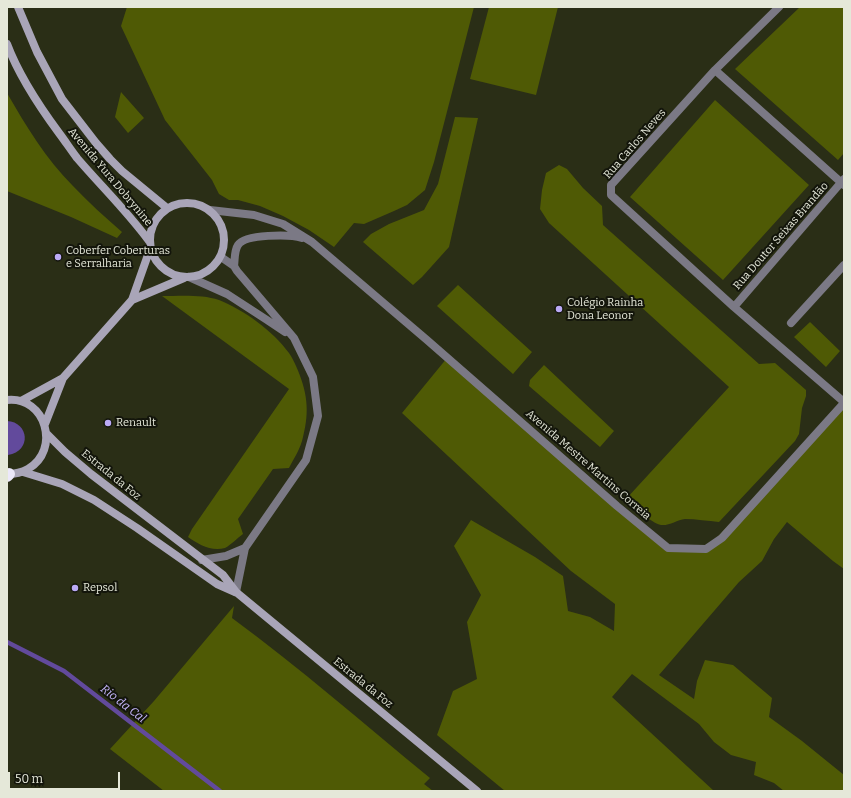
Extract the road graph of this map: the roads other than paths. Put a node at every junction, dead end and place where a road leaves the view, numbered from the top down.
1 (18, 7) edge
2 (779, 7) edge
3 (7, 44) edge
4 (715, 70) junction
5 (843, 182) edge
6 (167, 208) junction
7 (210, 210) junction
8 (312, 242) junction
9 (150, 245) junction
10 (221, 257) junction
11 (844, 265) edge
12 (234, 266) junction
13 (187, 278) junction
14 (132, 300) junction
15 (734, 307) junction
16 (791, 323) dead end
17 (294, 338) junction
18 (63, 378) junction
19 (7, 400) edge
20 (21, 402) junction
21 (844, 403) edge
22 (44, 424) junction
23 (47, 434) junction
24 (23, 472) junction
25 (8, 474) edge
26 (244, 548) junction
27 (202, 560) junction
28 (236, 592) junction
29 (477, 791) edge

1 - 6 main road, Avenida Yura Dobrynine
2 - 4 street, Rua Carlos Neves
3 - 9 main road, Avenida Yura Dobrynine
4 - 5 street
4 - 15 street, Rua Carlos Neves
5 - 15 street, Rua Doutor Seixas Brandão
6 - 7 main road
6 - 9 main road
7 - 8 street, Avenida Mestre Martins Correia
7 - 10 main road
8 - 12 street, Avenida Mestre Martins Correia
8 - 21 street, Avenida Mestre Martins Correia
9 - 13 main road
9 - 14 main road
10 - 12 street
10 - 13 main road
11 - 16 street
12 - 17 street
13 - 14 main road
13 - 17 street
14 - 18 main road
15 - 21 street, Avenida Mestre Martins Correia
17 - 26 street
18 - 20 main road
18 - 22 main road
19 - 20 main road
20 - 22 main road
22 - 23 main road
23 - 24 main road
23 - 27 main road, Estrada da Foz
24 - 25 main road
24 - 28 main road, Estrada da Foz
26 - 27 street
26 - 28 street
27 - 28 main road, Estrada da Foz
28 - 29 main road, Estrada da Foz

